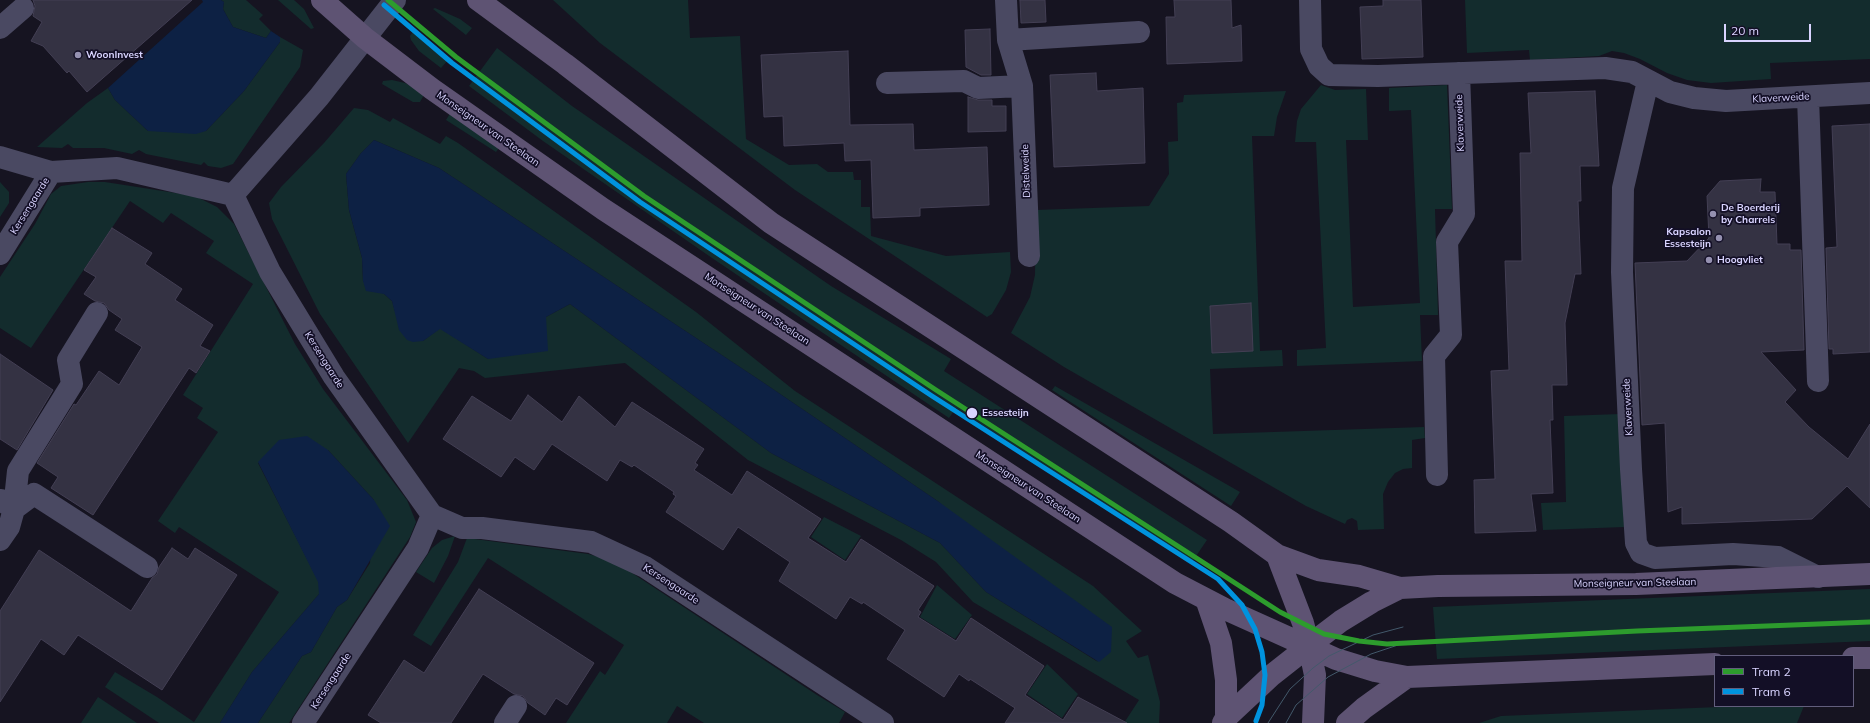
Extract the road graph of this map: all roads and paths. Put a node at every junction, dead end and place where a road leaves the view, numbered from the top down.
1 (322, 0) edge
2 (394, 0) edge
3 (478, 0) edge
4 (1006, 0) edge
5 (1310, 0) edge
6 (23, 8) dead end
7 (0, 28) edge
8 (1139, 32) dead end
9 (365, 38) junction
10 (1008, 40) junction
11 (1458, 73) junction
12 (1648, 81) junction
13 (887, 83) dead end
14 (1022, 86) junction
15 (1870, 93) edge
16 (1808, 97) junction
17 (0, 157) edge
18 (51, 172) junction
19 (232, 195) junction
20 (0, 254) edge
21 (1029, 256) dead end
22 (97, 313) dead end
23 (1818, 381) dead end
24 (1437, 475) dead end
25 (7, 504) edge
26 (432, 515) junction
27 (0, 540) edge
28 (1277, 555) junction
29 (147, 567) dead end
30 (1870, 574) edge
31 (1818, 576) junction
32 (1400, 588) junction
33 (1206, 599) junction
34 (1309, 646) junction
35 (1854, 658) edge
36 (1870, 658) edge
37 (1714, 664) edge
38 (1407, 677) junction
39 (874, 721) edge
40 (1225, 721) edge
41 (303, 723) edge
42 (1313, 723) edge
43 (1347, 723) edge

1 - 9 main road, Monseigneur van Steelaan
2 - 9 street
3 - 28 main road, Monseigneur van Steelaan
4 - 10 street, Distelweide
5 - 11 street, Klaverweide
6 - 7 street
8 - 10 street
9 - 19 street
9 - 33 main road, Monseigneur van Steelaan
10 - 14 street, Distelweide
11 - 12 street, Klaverweide
11 - 24 street, Klaverweide
12 - 16 street, Klaverweide
12 - 31 street, Klaverweide
13 - 14 street
14 - 21 street, Distelweide
15 - 16 street, Klaverweide
16 - 23 street
17 - 18 street
18 - 19 street, Kersengaarde
18 - 20 street, Kersengaarde
19 - 26 street, Kersengaarde
22 - 25 street
25 - 27 street
25 - 29 street
26 - 39 street, Kersengaarde
26 - 41 street, Kersengaarde
28 - 32 main road, Monseigneur van Steelaan
28 - 34 main road
30 - 31 main road, Monseigneur van Steelaan
31 - 32 main road, Monseigneur van Steelaan
32 - 34 main road, Monseigneur van Steelaan
33 - 34 main road, Monseigneur van Steelaan
33 - 40 main road, Monseigneur van Steelaan
34 - 38 main road, Monseigneur van Steelaan
34 - 40 main road, Monseigneur van Steelaan
34 - 42 main road
35 - 36 main road
37 - 38 main road, Monseigneur van Steelaan
38 - 43 main road

